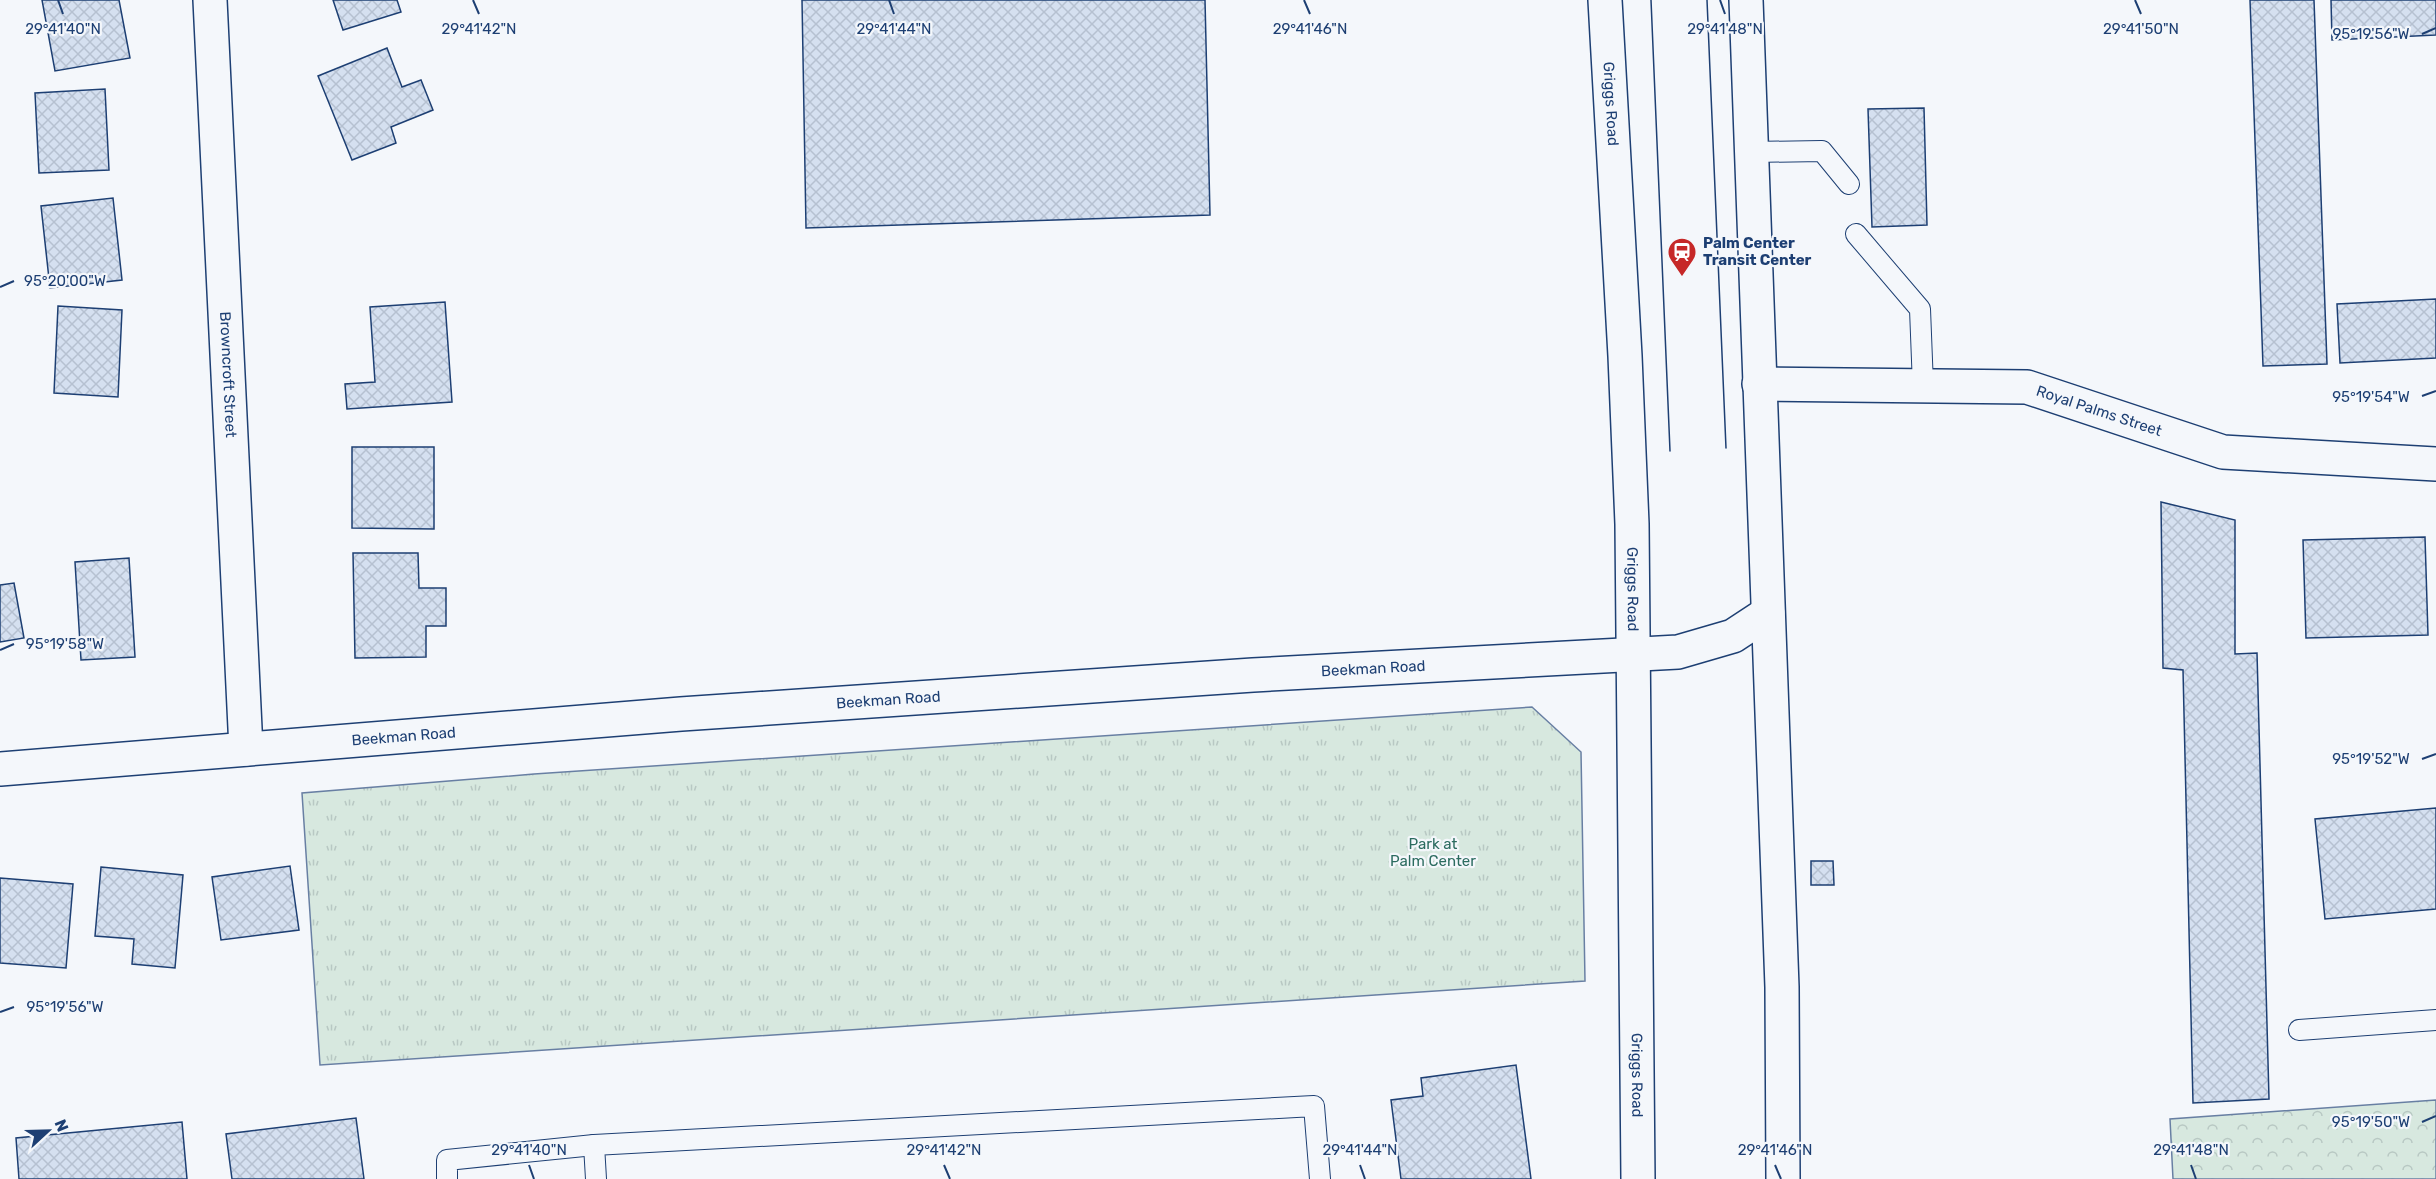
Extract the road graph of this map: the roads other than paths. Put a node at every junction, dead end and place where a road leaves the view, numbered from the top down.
1 (210, 0) edge
2 (1605, 0) edge
3 (1746, 0) edge
4 (1752, 152) junction
5 (1849, 184) dead end
6 (1856, 234) dead end
7 (1759, 384) junction
8 (1923, 386) junction
9 (2436, 464) edge
10 (1768, 613) junction
11 (1634, 655) junction
12 (246, 749) junction
13 (0, 769) edge
14 (2436, 1020) edge
15 (2299, 1030) dead end
16 (594, 1145) junction
17 (447, 1179) edge
18 (596, 1179) edge
19 (1320, 1179) edge
20 (1638, 1179) edge
21 (1783, 1179) edge

1 - 12 street, Browncroft Street
2 - 11 street, Griggs Road
3 - 4 street
4 - 5 lane
4 - 7 street
6 - 8 lane
7 - 8 street, Royal Palms Street
7 - 10 street
8 - 9 street, Royal Palms Street
10 - 11 street, Beekman Road
10 - 21 street
11 - 12 street, Beekman Road
11 - 20 street, Griggs Road
12 - 13 street, Beekman Road
14 - 15 lane
16 - 17 lane
16 - 18 lane
16 - 19 lane

